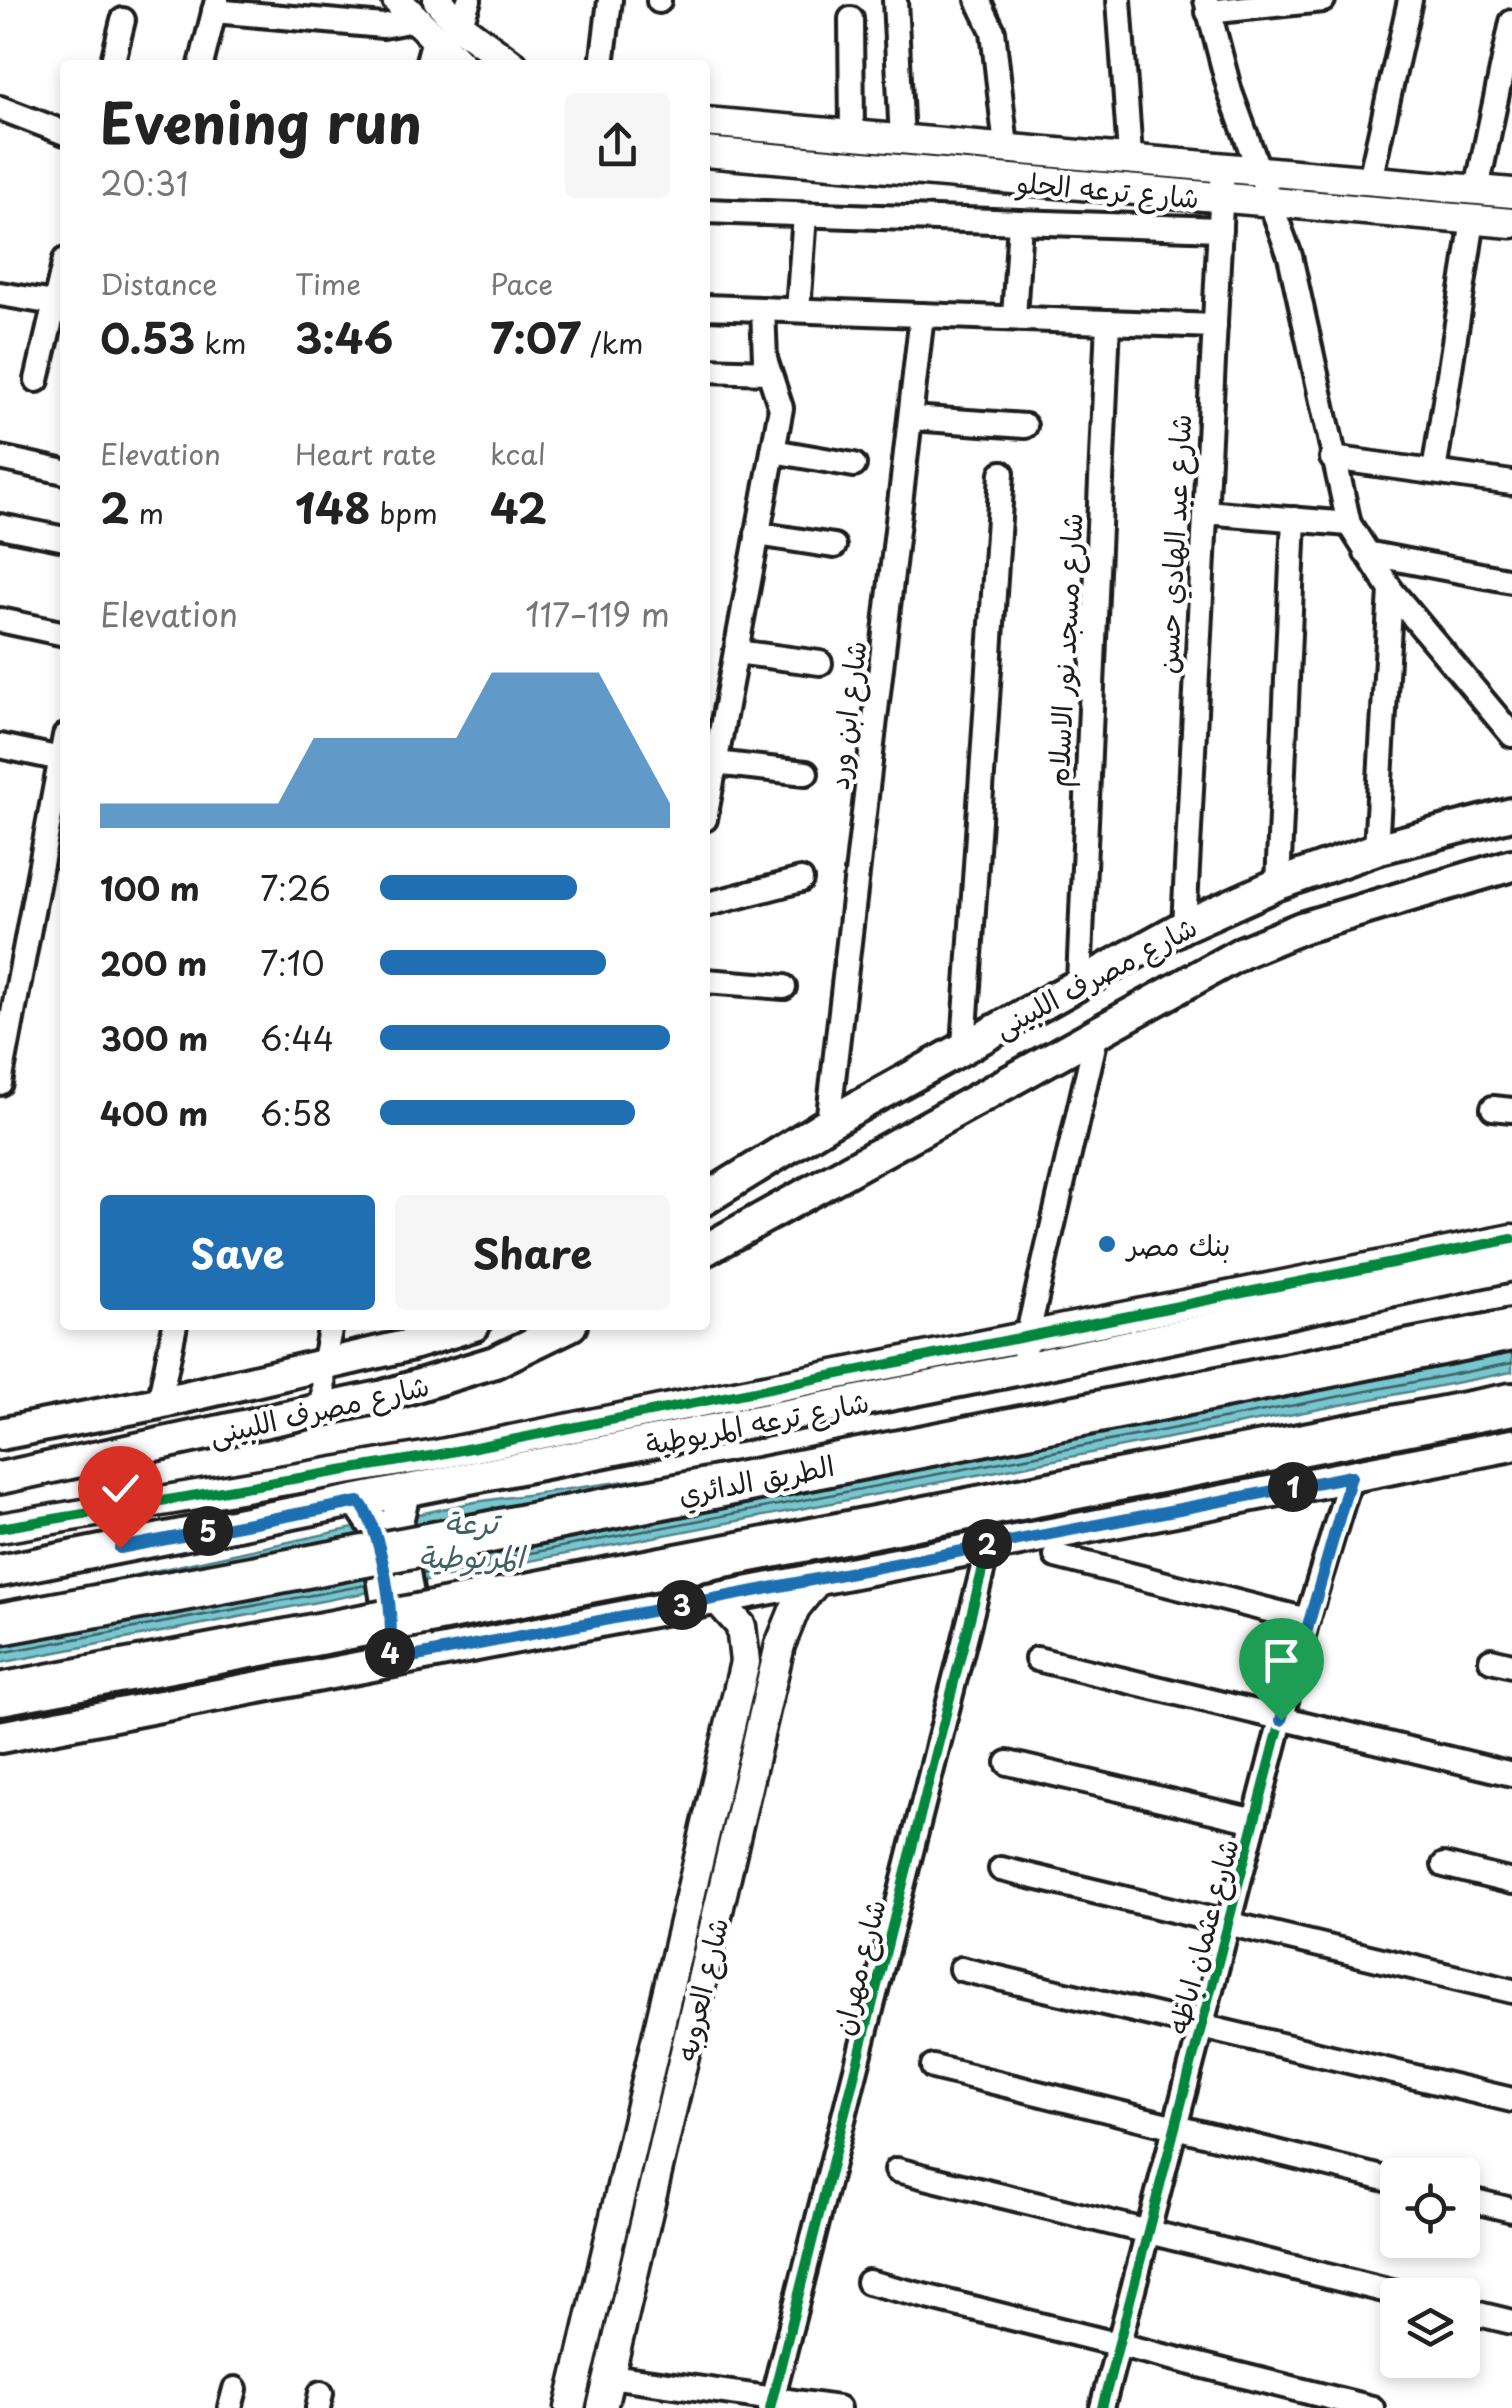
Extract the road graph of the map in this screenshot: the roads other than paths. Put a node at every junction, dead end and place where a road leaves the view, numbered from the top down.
1 (438, 0) edge
2 (610, 0) edge
3 (895, 0) edge
4 (978, 0) edge
5 (1118, 0) edge
6 (1323, 0) edge
7 (1410, 0) edge
8 (215, 6) edge
9 (1207, 6) edge
10 (465, 13) edge
11 (851, 19) dead end
12 (123, 20) dead end
13 (1512, 22) edge
14 (418, 31) edge
15 (113, 60) edge
16 (202, 60) edge
17 (455, 60) edge
18 (508, 60) edge
19 (603, 60) edge
20 (0, 108) edge
21 (710, 122) edge
22 (790, 130) junction
23 (60, 131) edge
24 (852, 135) junction
25 (902, 140) junction
26 (1006, 147) junction
27 (710, 152) edge
28 (1130, 156) junction
29 (786, 160) junction
30 (1223, 166) junction
31 (1261, 170) junction
32 (1370, 180) junction
33 (1477, 190) junction
34 (1512, 193) edge
35 (1222, 199) junction
36 (1273, 200) junction
37 (710, 212) edge
38 (804, 215) junction
39 (1473, 220) junction
40 (1020, 222) junction
41 (1512, 223) edge
42 (1220, 228) junction
43 (60, 280) edge
44 (0, 294) edge
45 (54, 304) junction
46 (710, 307) edge
47 (762, 309) junction
48 (798, 310) junction
49 (922, 315) junction
50 (1014, 318) junction
51 (1108, 322) junction
52 (1215, 326) junction
53 (710, 370) edge
54 (768, 372) junction
55 (37, 380) dead end
56 (911, 418) junction
57 (1025, 426) dead end
58 (773, 451) junction
59 (0, 458) edge
60 (1332, 458) junction
61 (854, 465) dead end
62 (60, 471) edge
63 (1434, 472) junction
64 (1002, 474) dead end
65 (1512, 483) edge
66 (1205, 512) junction
67 (1294, 519) junction
68 (1349, 524) junction
69 (0, 526) edge
70 (757, 534) junction
71 (60, 539) edge
72 (834, 546) dead end
73 (1366, 554) junction
74 (1512, 581) edge
75 (1391, 590) junction
76 (0, 620) edge
77 (60, 633) edge
78 (736, 652) junction
79 (820, 663) dead end
80 (1512, 735) edge
81 (0, 746) edge
82 (60, 748) edge
83 (715, 763) junction
84 (60, 764) edge
85 (806, 773) dead end
86 (710, 791) edge
87 (1512, 814) edge
88 (1376, 849) junction
89 (1512, 865) edge
90 (800, 880) dead end
91 (1278, 884) junction
92 (710, 904) edge
93 (1184, 926) junction
94 (710, 981) edge
95 (1079, 981) junction
96 (784, 986) dead end
97 (1098, 1028) junction
98 (964, 1046) junction
99 (0, 1083) edge
100 (828, 1123) junction
101 (710, 1196) edge
102 (1512, 1239) edge
103 (710, 1247) edge
104 (1512, 1265) edge
105 (174, 1330) edge
106 (330, 1330) edge
107 (455, 1330) edge
108 (560, 1330) edge
109 (1512, 1330) edge
110 (1028, 1335) junction
111 (323, 1365) junction
112 (1020, 1369) junction
113 (159, 1403) junction
114 (1512, 1404) edge
115 (324, 1410) junction
116 (0, 1434) edge
117 (1512, 1445) edge
118 (1351, 1476) junction
119 (0, 1478) edge
120 (404, 1492) junction
121 (359, 1502) junction
122 (0, 1528) edge
123 (989, 1544) junction
124 (1056, 1556) dead end
125 (0, 1571) edge
126 (819, 1578) junction
127 (716, 1598) junction
128 (1307, 1620) junction
129 (0, 1624) edge
130 (426, 1654) junction
131 (1038, 1659) dead end
132 (386, 1662) junction
133 (0, 1694) edge
134 (1281, 1720) junction
135 (730, 1729) junction
136 (761, 1734) junction
137 (0, 1737) edge
138 (1008, 1763) dead end
139 (1512, 1774) edge
140 (1254, 1821) junction
141 (1444, 1865) dead end
142 (1001, 1868) dead end
143 (1512, 1882) edge
144 (1228, 1923) junction
145 (961, 1970) dead end
146 (1512, 1991) edge
147 (1201, 2026) junction
148 (934, 2066) dead end
149 (1512, 2100) edge
150 (1175, 2127) junction
151 (897, 2170) dead end
152 (1380, 2178) edge
153 (1480, 2202) edge
154 (1512, 2210) edge
155 (1148, 2231) junction
156 (868, 2282) dead end
157 (1380, 2289) edge
158 (1480, 2314) edge
159 (1512, 2322) edge
160 (1119, 2344) junction
161 (610, 2376) junction
162 (770, 2405) edge
163 (570, 2408) edge
164 (602, 2408) edge
165 (838, 2408) edge
166 (1102, 2408) edge
167 (1372, 2408) edge

1 - 10 street
2 - 19 street
3 - 25 street
4 - 26 street
5 - 28 street
6 - 9 street
7 - 32 street
8 - 14 street
8 - 16 street
9 - 31 street
10 - 18 street
11 - 24 street
12 - 15 street
13 - 33 street
14 - 17 street
20 - 23 street
21 - 22 street, شارع ترعه الحلو
22 - 24 street, شارع ترعه الحلو
22 - 29 street
24 - 25 street, شارع ترعه الحلو
25 - 26 street, شارع ترعه الحلو
26 - 28 street, شارع ترعه الحلو
27 - 29 street, شارع ترعه الحلو
28 - 30 street, شارع ترعه الحلو
29 - 35 street, شارع ترعه الحلو
30 - 31 street, شارع ترعه الحلو
30 - 35 street, شارع عبد الهادي حسن
31 - 32 street, شارع ترعه الحلو
31 - 36 street
32 - 33 street, شارع ترعه الحلو
33 - 34 street, شارع ترعه الحلو
35 - 36 street, شارع ترعه الحلو
35 - 42 street, شارع عبد الهادي حسن
36 - 39 street, شارع ترعه الحلو
36 - 60 street
37 - 38 street
38 - 40 street
38 - 48 street
39 - 41 street, شارع ترعه الحلو
39 - 63 street
40 - 42 street
40 - 50 street
42 - 52 street, شارع عبد الهادي حسن
43 - 45 street
44 - 45 street
45 - 55 street
46 - 47 street
47 - 48 street
47 - 54 street
48 - 49 street
49 - 50 street
49 - 56 street, شارع ابن ورد
50 - 51 street
51 - 52 street
51 - 95 street, شارع مسجد نور الاسلام
52 - 66 street, شارع عبد الهادي حسن
53 - 54 street
54 - 58 street
56 - 57 street
56 - 100 street, شارع ابن ورد
58 - 61 street
58 - 70 street
59 - 62 street
60 - 63 street
60 - 68 street
63 - 65 street
64 - 98 street
66 - 67 street
66 - 93 street, شارع عبد الهادي حسن
67 - 68 street
67 - 91 street
68 - 73 street
69 - 71 street
70 - 72 street
70 - 78 street
73 - 74 street
73 - 75 street
75 - 80 street
75 - 88 street
76 - 77 street
78 - 79 street
78 - 83 street
81 - 82 street
83 - 85 street
83 - 86 street
84 - 99 street
87 - 88 main road, شارع مصرف اللبينى
88 - 91 main road, شارع مصرف اللبينى
89 - 97 main road, شارع مصرف اللبينى
90 - 92 street
91 - 93 main road, شارع مصرف اللبينى
93 - 95 main road, شارع مصرف اللبينى
94 - 96 street
95 - 98 main road, شارع مصرف اللبينى
97 - 103 main road, شارع مصرف اللبينى
97 - 110 street
98 - 100 main road, شارع مصرف اللبينى
100 - 101 main road, شارع مصرف اللبينى
102 - 110 street
104 - 112 main road, شارع ترعه المريوطية
105 - 113 street
106 - 111 street
107 - 111 main road, شارع مصرف اللبينى
108 - 115 main road, شارع مصرف اللبينى
109 - 129 highway, الطريق الدائري, bridge
110 - 112 street
110 - 122 street
111 - 113 main road, شارع مصرف اللبينى
111 - 115 street
112 - 120 main road, شارع ترعه المريوطية
113 - 116 main road, شارع مصرف اللبينى
114 - 133 highway, bridge
115 - 119 main road, شارع مصرف اللبينى
117 - 118 main road
118 - 123 main road
118 - 128 street, شارع عثمان اباظه
120 - 121 main road, شارع ترعه المريوطية
120 - 130 main road, bridge
121 - 125 main road, شارع ترعه المريوطية
121 - 132 main road, bridge
123 - 126 main road
123 - 162 street, شارع مهران
124 - 128 street
126 - 127 main road
126 - 136 street, شارع العروبه
127 - 130 main road
127 - 135 street, شارع العروبه
128 - 134 street, شارع عثمان اباظه
130 - 132 main road
131 - 134 street
132 - 137 main road
134 - 139 street
134 - 140 street, شارع عثمان اباظه
135 - 136 street
135 - 163 street, شارع العروبه
136 - 161 street, شارع العروبه
138 - 140 street
140 - 144 street, شارع عثمان اباظه
141 - 143 street
142 - 144 street
144 - 146 street
144 - 147 street, شارع عثمان اباظه
145 - 147 street
147 - 149 street
147 - 150 street, شارع عثمان اباظه
148 - 150 street
150 - 152 street
150 - 155 street, شارع عثمان اباظه
151 - 155 street
153 - 154 street
155 - 157 street
155 - 160 street, شارع عثمان اباظه
156 - 160 street
158 - 159 street
160 - 166 street, شارع عثمان اباظه
160 - 167 street
161 - 162 street
161 - 164 street, شارع العروبه
162 - 165 street

